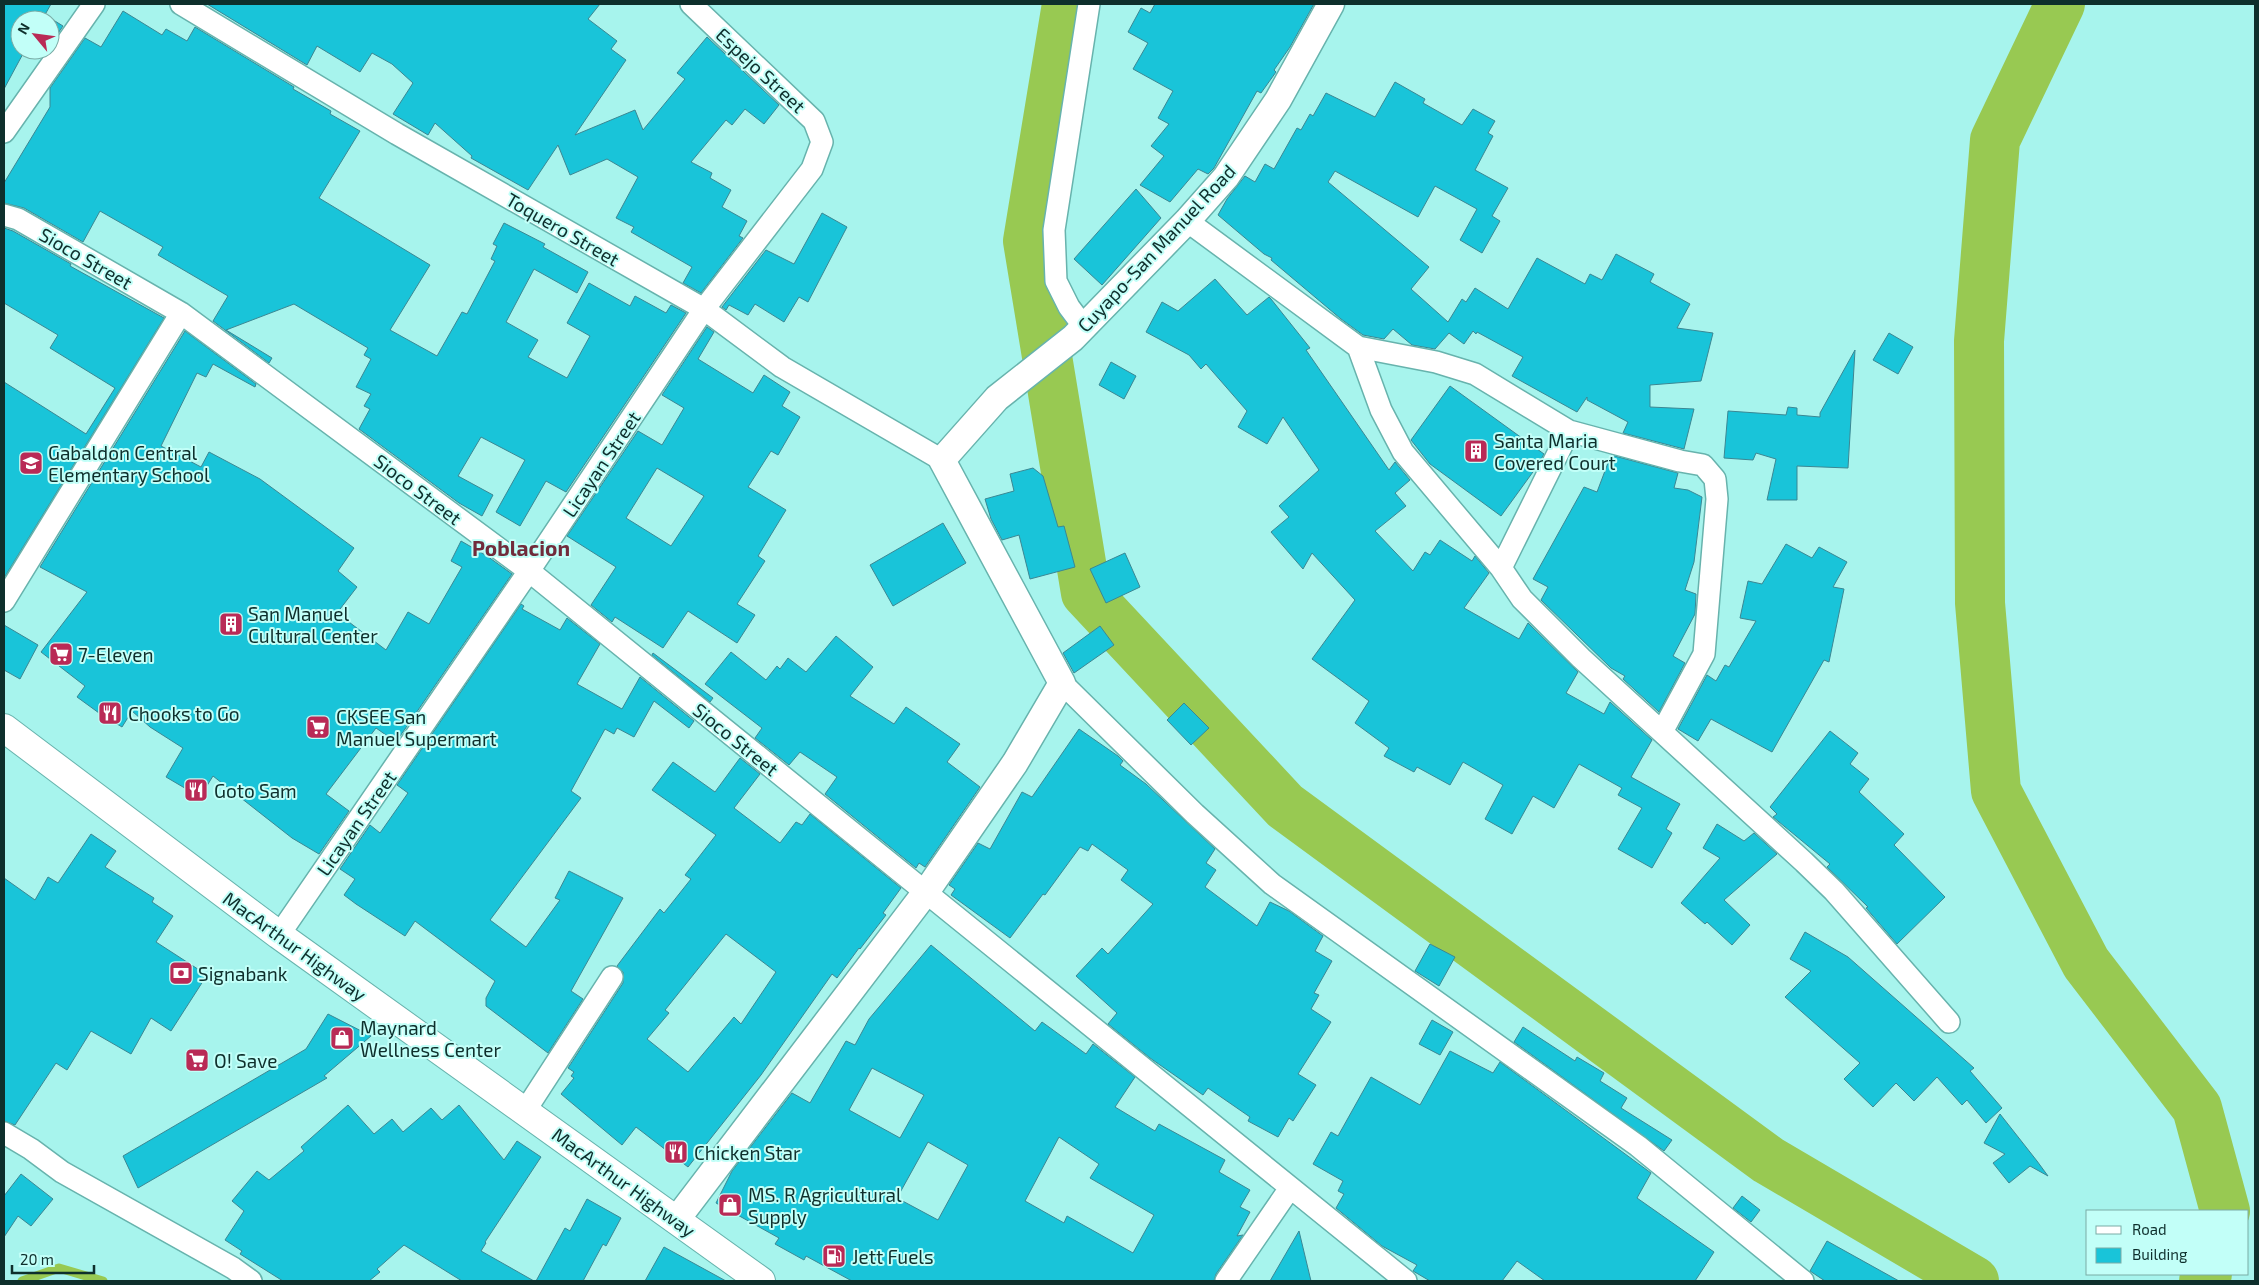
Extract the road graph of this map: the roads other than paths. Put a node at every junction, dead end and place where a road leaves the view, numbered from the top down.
1 (94, 4) edge
2 (181, 4) edge
3 (691, 4) edge
4 (1089, 4) edge
5 (1331, 4) edge
6 (4, 132) edge
7 (822, 142) joint
8 (4, 215) edge
9 (1187, 221) junction
10 (704, 309) junction
11 (181, 312) junction
12 (1079, 333) junction
13 (1358, 347) junction
14 (1569, 431) junction
15 (942, 460) junction
16 (1501, 568) junction
17 (529, 571) junction
18 (4, 601) edge
19 (1062, 683) junction
20 (4, 728) edge
21 (1662, 732) junction
22 (926, 892) junction
23 (279, 935) junction
24 (612, 977) dead end
25 (1949, 1022) dead end
26 (525, 1111) junction
27 (4, 1133) edge
28 (1290, 1188) junction
29 (677, 1219) junction
30 (251, 1281) edge
31 (761, 1281) edge
32 (1226, 1281) edge
33 (1406, 1281) edge
34 (1803, 1281) edge

1 - 6 street
2 - 10 street, Toquero Street
3 - 7 street, Espejo Street
4 - 12 street
5 - 9 street, Cuyapo-San Manuel Road
7 - 10 street, Licayan Street
8 - 11 street, Sioco Street
9 - 12 street, Cuyapo-San Manuel Road
9 - 13 street
10 - 15 street, Toquero Street
10 - 17 street, Licayan Street
11 - 17 street, Sioco Street
11 - 18 street
12 - 15 street, Cuyapo-San Manuel Road
13 - 14 street
13 - 16 street
14 - 16 street
14 - 21 street
15 - 19 street
16 - 21 street
17 - 22 street, Sioco Street
17 - 23 street, Licayan Street
19 - 22 street
19 - 34 street
20 - 23 highway, MacArthur Highway
21 - 25 street
22 - 28 street, Sioco Street
22 - 29 street
23 - 26 highway, MacArthur Highway
24 - 26 street
26 - 29 highway, MacArthur Highway
27 - 30 street
28 - 32 street
28 - 33 street, Sioco Street
29 - 31 highway, MacArthur Highway

